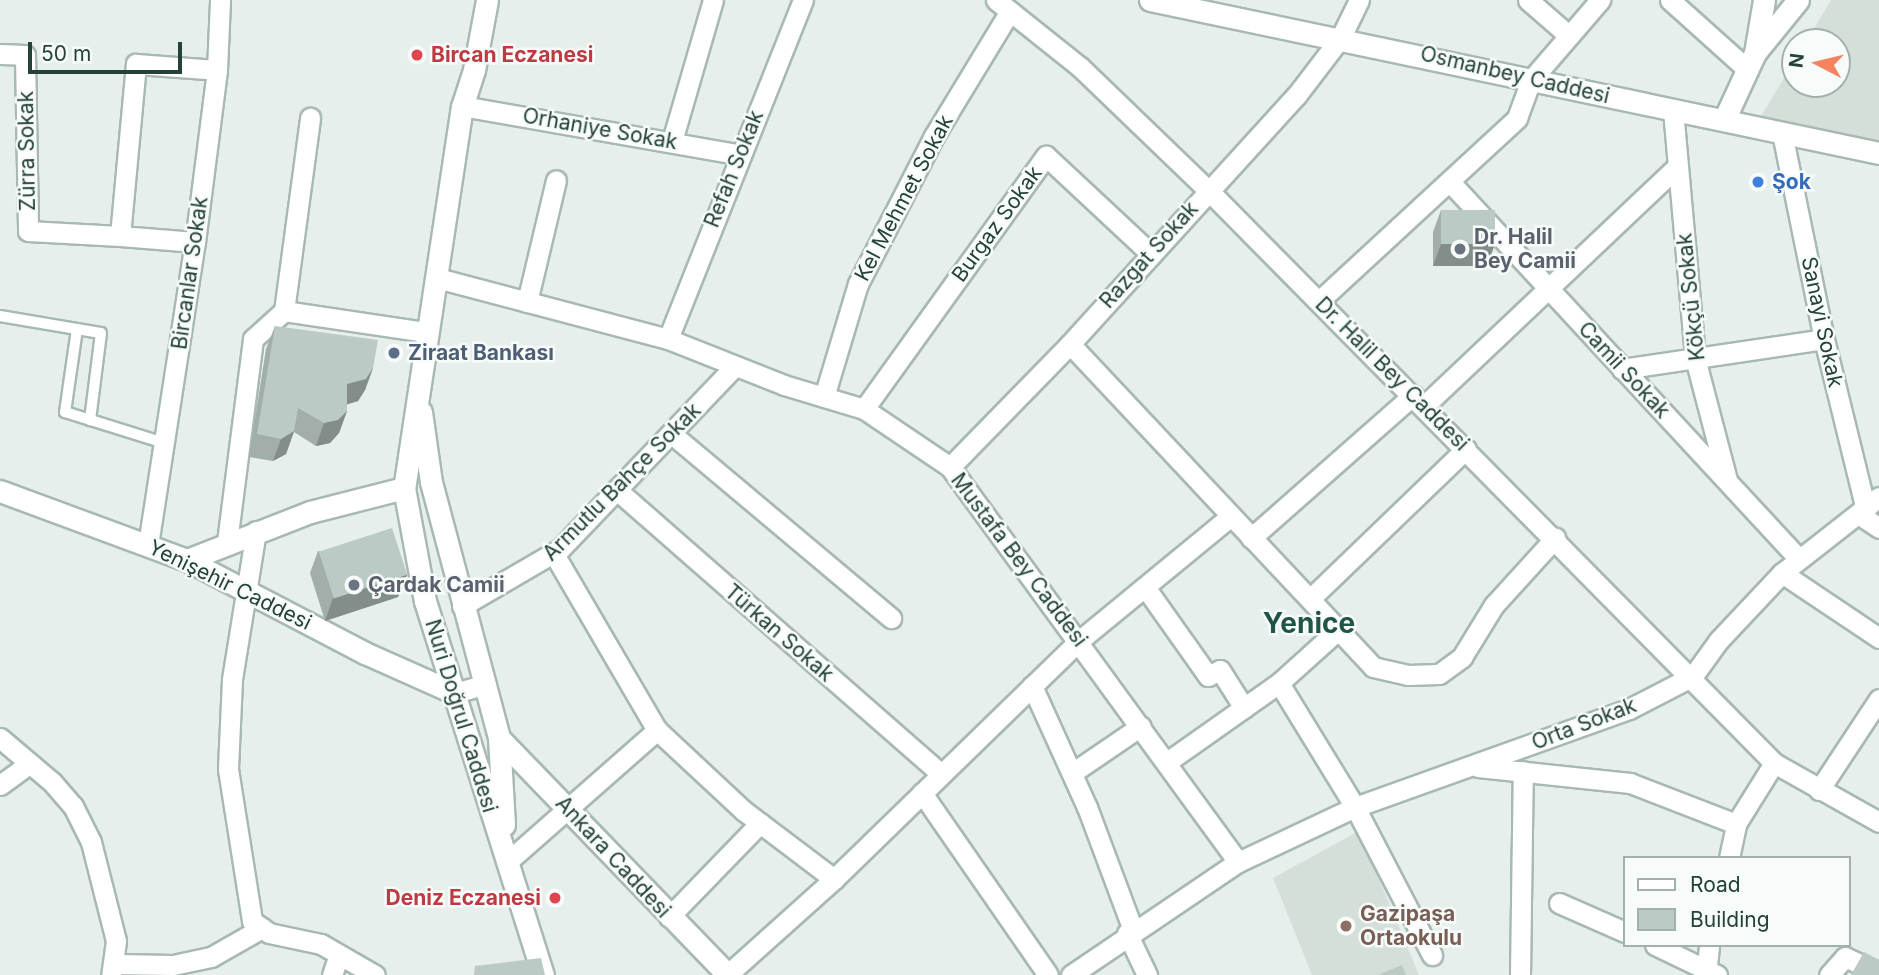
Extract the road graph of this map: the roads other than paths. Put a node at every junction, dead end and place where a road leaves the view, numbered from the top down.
1 (220, 0) edge
2 (473, 0) edge
3 (487, 0) edge
4 (713, 0) edge
5 (803, 0) edge
6 (1150, 0) edge
7 (1359, 0) edge
8 (1528, 0) edge
9 (1600, 0) edge
10 (1670, 0) edge
11 (1764, 0) edge
12 (1798, 0) edge
13 (1003, 6) edge
14 (1567, 34) junction
15 (1341, 37) junction
16 (0, 54) edge
17 (1751, 61) junction
18 (217, 70) junction
19 (1531, 80) junction
20 (462, 106) junction
21 (1673, 110) junction
22 (310, 118) dead end
23 (1724, 120) junction
24 (1783, 133) junction
25 (673, 141) junction
26 (1879, 153) edge
27 (738, 154) junction
28 (1678, 166) junction
29 (556, 180) dead end
30 (1450, 182) junction
31 (1208, 190) junction
32 (120, 236) junction
33 (195, 242) junction
34 (1151, 254) junction
35 (437, 278) junction
36 (1547, 287) junction
37 (1319, 301) junction
38 (527, 302) junction
39 (284, 312) junction
40 (0, 316) edge
41 (77, 329) junction
42 (426, 332) junction
43 (668, 339) junction
44 (1824, 339) junction
45 (1070, 344) junction
46 (1695, 358) junction
47 (735, 366) junction
48 (1622, 369) junction
49 (418, 386) junction
50 (824, 397) junction
51 (1418, 400) junction
52 (864, 409) junction
53 (90, 420) junction
54 (673, 435) junction
55 (164, 443) junction
56 (1466, 449) junction
57 (950, 467) junction
58 (1727, 481) junction
59 (431, 482) junction
60 (404, 488) junction
61 (0, 491) edge
62 (618, 491) junction
63 (1868, 507) edge
64 (1231, 516) junction
65 (1879, 528) edge
66 (256, 531) junction
67 (1251, 538) junction
68 (1555, 538) junction
69 (227, 542) junction
70 (148, 545) junction
71 (554, 554) junction
72 (1798, 558) junction
73 (187, 560) junction
74 (1782, 573) junction
75 (1145, 587) junction
76 (248, 591) junction
77 (1311, 598) junction
78 (462, 606) junction
79 (891, 618) dead end
80 (1340, 628) junction
81 (1879, 638) edge
82 (1080, 640) junction
83 (1693, 676) junction
84 (1279, 683) junction
85 (486, 684) junction
86 (1032, 686) junction
87 (455, 693) junction
88 (1879, 699) edge
89 (1244, 708) junction
90 (1141, 726) junction
91 (657, 730) junction
92 (0, 738) edge
93 (499, 738) junction
94 (1167, 762) junction
95 (1774, 763) junction
96 (29, 764) junction
97 (1474, 766) junction
98 (1523, 771) junction
99 (1072, 773) junction
100 (941, 774) junction
101 (0, 785) edge
102 (1819, 790) junction
103 (922, 793) junction
104 (1355, 807) junction
105 (570, 811) junction
106 (1879, 822) edge
107 (760, 823) junction
108 (1736, 824) junction
109 (1729, 856) edge
110 (507, 862) junction
111 (1238, 862) junction
112 (834, 879) junction
113 (1559, 903) dead end
114 (669, 917) junction
115 (262, 928) junction
116 (1130, 931) junction
117 (1624, 932) edge
118 (1659, 947) edge
119 (1709, 947) edge
120 (339, 955) junction
121 (1432, 955) dead end
122 (114, 970) edge
123 (535, 971) edge
124 (1709, 972) edge
125 (1879, 973) edge
126 (332, 975) edge
127 (375, 975) edge
128 (727, 975) edge
129 (1048, 975) edge
130 (1071, 975) edge
131 (1147, 975) edge
132 (1520, 975) edge
133 (1829, 975) edge

1 - 18 street, Bircanlar Sokak
2 - 20 street
3 - 20 street
4 - 25 street
5 - 27 street, Refah Sokak
6 - 15 street, Osmanbey Caddesi
7 - 15 street, Razgat Sokak
8 - 14 street
9 - 14 street
10 - 17 street
11 - 17 street
12 - 17 street
13 - 31 street, Dr. Halil Bey Caddesi
13 - 50 street, Kel Mehmet Sokak
14 - 19 street
15 - 19 street, Osmanbey Caddesi
15 - 31 street, Razgat Sokak
16 - 32 street, Zürra Sokak
17 - 23 street
18 - 32 street
18 - 33 street, Bircanlar Sokak
19 - 21 street, Osmanbey Caddesi
19 - 30 street
20 - 25 street, Orhaniye Sokak
20 - 35 street
21 - 23 street, Osmanbey Caddesi
21 - 28 street, Kökçü Sokak
22 - 39 street
23 - 24 street, Osmanbey Caddesi
24 - 26 street, Osmanbey Caddesi
24 - 44 street, Sanayi Sokak
25 - 27 street, Orhaniye Sokak
27 - 43 street, Refah Sokak
28 - 36 street
28 - 46 street, Kökçü Sokak
29 - 38 street
30 - 36 street, Camii Sokak
30 - 37 street
31 - 34 street, Razgat Sokak
31 - 37 street, Dr. Halil Bey Caddesi
32 - 33 street
33 - 55 street, Bircanlar Sokak
34 - 45 street, Razgat Sokak
34 - 52 street, Burgaz Sokak
35 - 38 street, Mustafa Bey Caddesi
35 - 42 street
36 - 48 street, Camii Sokak
36 - 51 street
37 - 51 street, Dr. Halil Bey Caddesi
38 - 43 street, Mustafa Bey Caddesi
39 - 42 street
39 - 69 street
40 - 41 lane
41 - 53 lane
41 - 53 lane
42 - 49 street
43 - 47 street, Mustafa Bey Caddesi
44 - 46 street
44 - 63 street, Sanayi Sokak
45 - 57 street, Razgat Sokak
45 - 64 street
46 - 48 street
46 - 58 street, Kökçü Sokak
47 - 50 street, Mustafa Bey Caddesi
47 - 54 street, Armutlu Bahçe Sokak
48 - 58 street, Camii Sokak
49 - 59 street, Nuri Doğrul Caddesi
49 - 60 street, Nuri Doğrul Caddesi
50 - 52 street, Mustafa Bey Caddesi
51 - 56 street, Dr. Halil Bey Caddesi
51 - 67 street
52 - 57 street, Mustafa Bey Caddesi
53 - 55 lane
54 - 62 street, Armutlu Bahçe Sokak
54 - 79 street
55 - 70 street, Bircanlar Sokak
56 - 68 street, Dr. Halil Bey Caddesi
56 - 77 street
57 - 82 street, Mustafa Bey Caddesi
58 - 72 street, Camii Sokak
59 - 60 street
59 - 78 street, Nuri Doğrul Caddesi
60 - 66 street
60 - 87 street, Nuri Doğrul Caddesi
61 - 70 street, Yenişehir Caddesi
62 - 71 street, Armutlu Bahçe Sokak
62 - 100 street, Türkan Sokak
63 - 65 street
63 - 72 street
64 - 67 street
64 - 75 street
66 - 69 street
66 - 76 street
67 - 77 street
68 - 80 street
68 - 83 street, Dr. Halil Bey Caddesi
69 - 73 street
70 - 73 street, Yenişehir Caddesi
71 - 78 street, Armutlu Bahçe Sokak
71 - 91 street
72 - 74 street
73 - 76 street, Yenişehir Caddesi
74 - 81 street
74 - 83 street
75 - 82 street
75 - 89 street
76 - 87 street, Yenişehir Caddesi
76 - 115 street
77 - 80 street
78 - 85 street, Nuri Doğrul Caddesi
80 - 84 street
82 - 86 street
82 - 90 street, Mustafa Bey Caddesi
83 - 95 street, Dr. Halil Bey Caddesi
83 - 97 street, Orta Sokak
84 - 89 street
84 - 104 street
85 - 87 street
85 - 93 street, Nuri Doğrul Caddesi
86 - 99 street
86 - 100 street
87 - 110 street, Nuri Doğrul Caddesi
88 - 102 street
89 - 94 street
90 - 94 street, Mustafa Bey Caddesi
90 - 99 street
91 - 105 street
91 - 107 street
92 - 96 street
93 - 105 street, Ankara Caddesi
93 - 110 street, Nuri Doğrul Caddesi
94 - 111 street, Mustafa Bey Caddesi
95 - 102 street, Dr. Halil Bey Caddesi
95 - 108 street
96 - 101 street
96 - 122 street
97 - 98 street
97 - 104 street, Orta Sokak
98 - 108 street
98 - 132 street
99 - 116 street
100 - 103 street
102 - 106 street, Dr. Halil Bey Caddesi
103 - 112 street
103 - 129 street
104 - 111 street, Orta Sokak
104 - 121 street
105 - 110 street
105 - 114 street, Ankara Caddesi
107 - 112 street
107 - 114 street
108 - 109 street
110 - 123 street, Nuri Doğrul Caddesi
111 - 116 street, Orta Sokak
112 - 128 street
113 - 117 street
114 - 128 street, Ankara Caddesi
115 - 120 street
115 - 122 street
116 - 130 street, Orta Sokak
116 - 131 street
118 - 124 street
119 - 124 street
120 - 126 street
120 - 127 street
125 - 133 street

